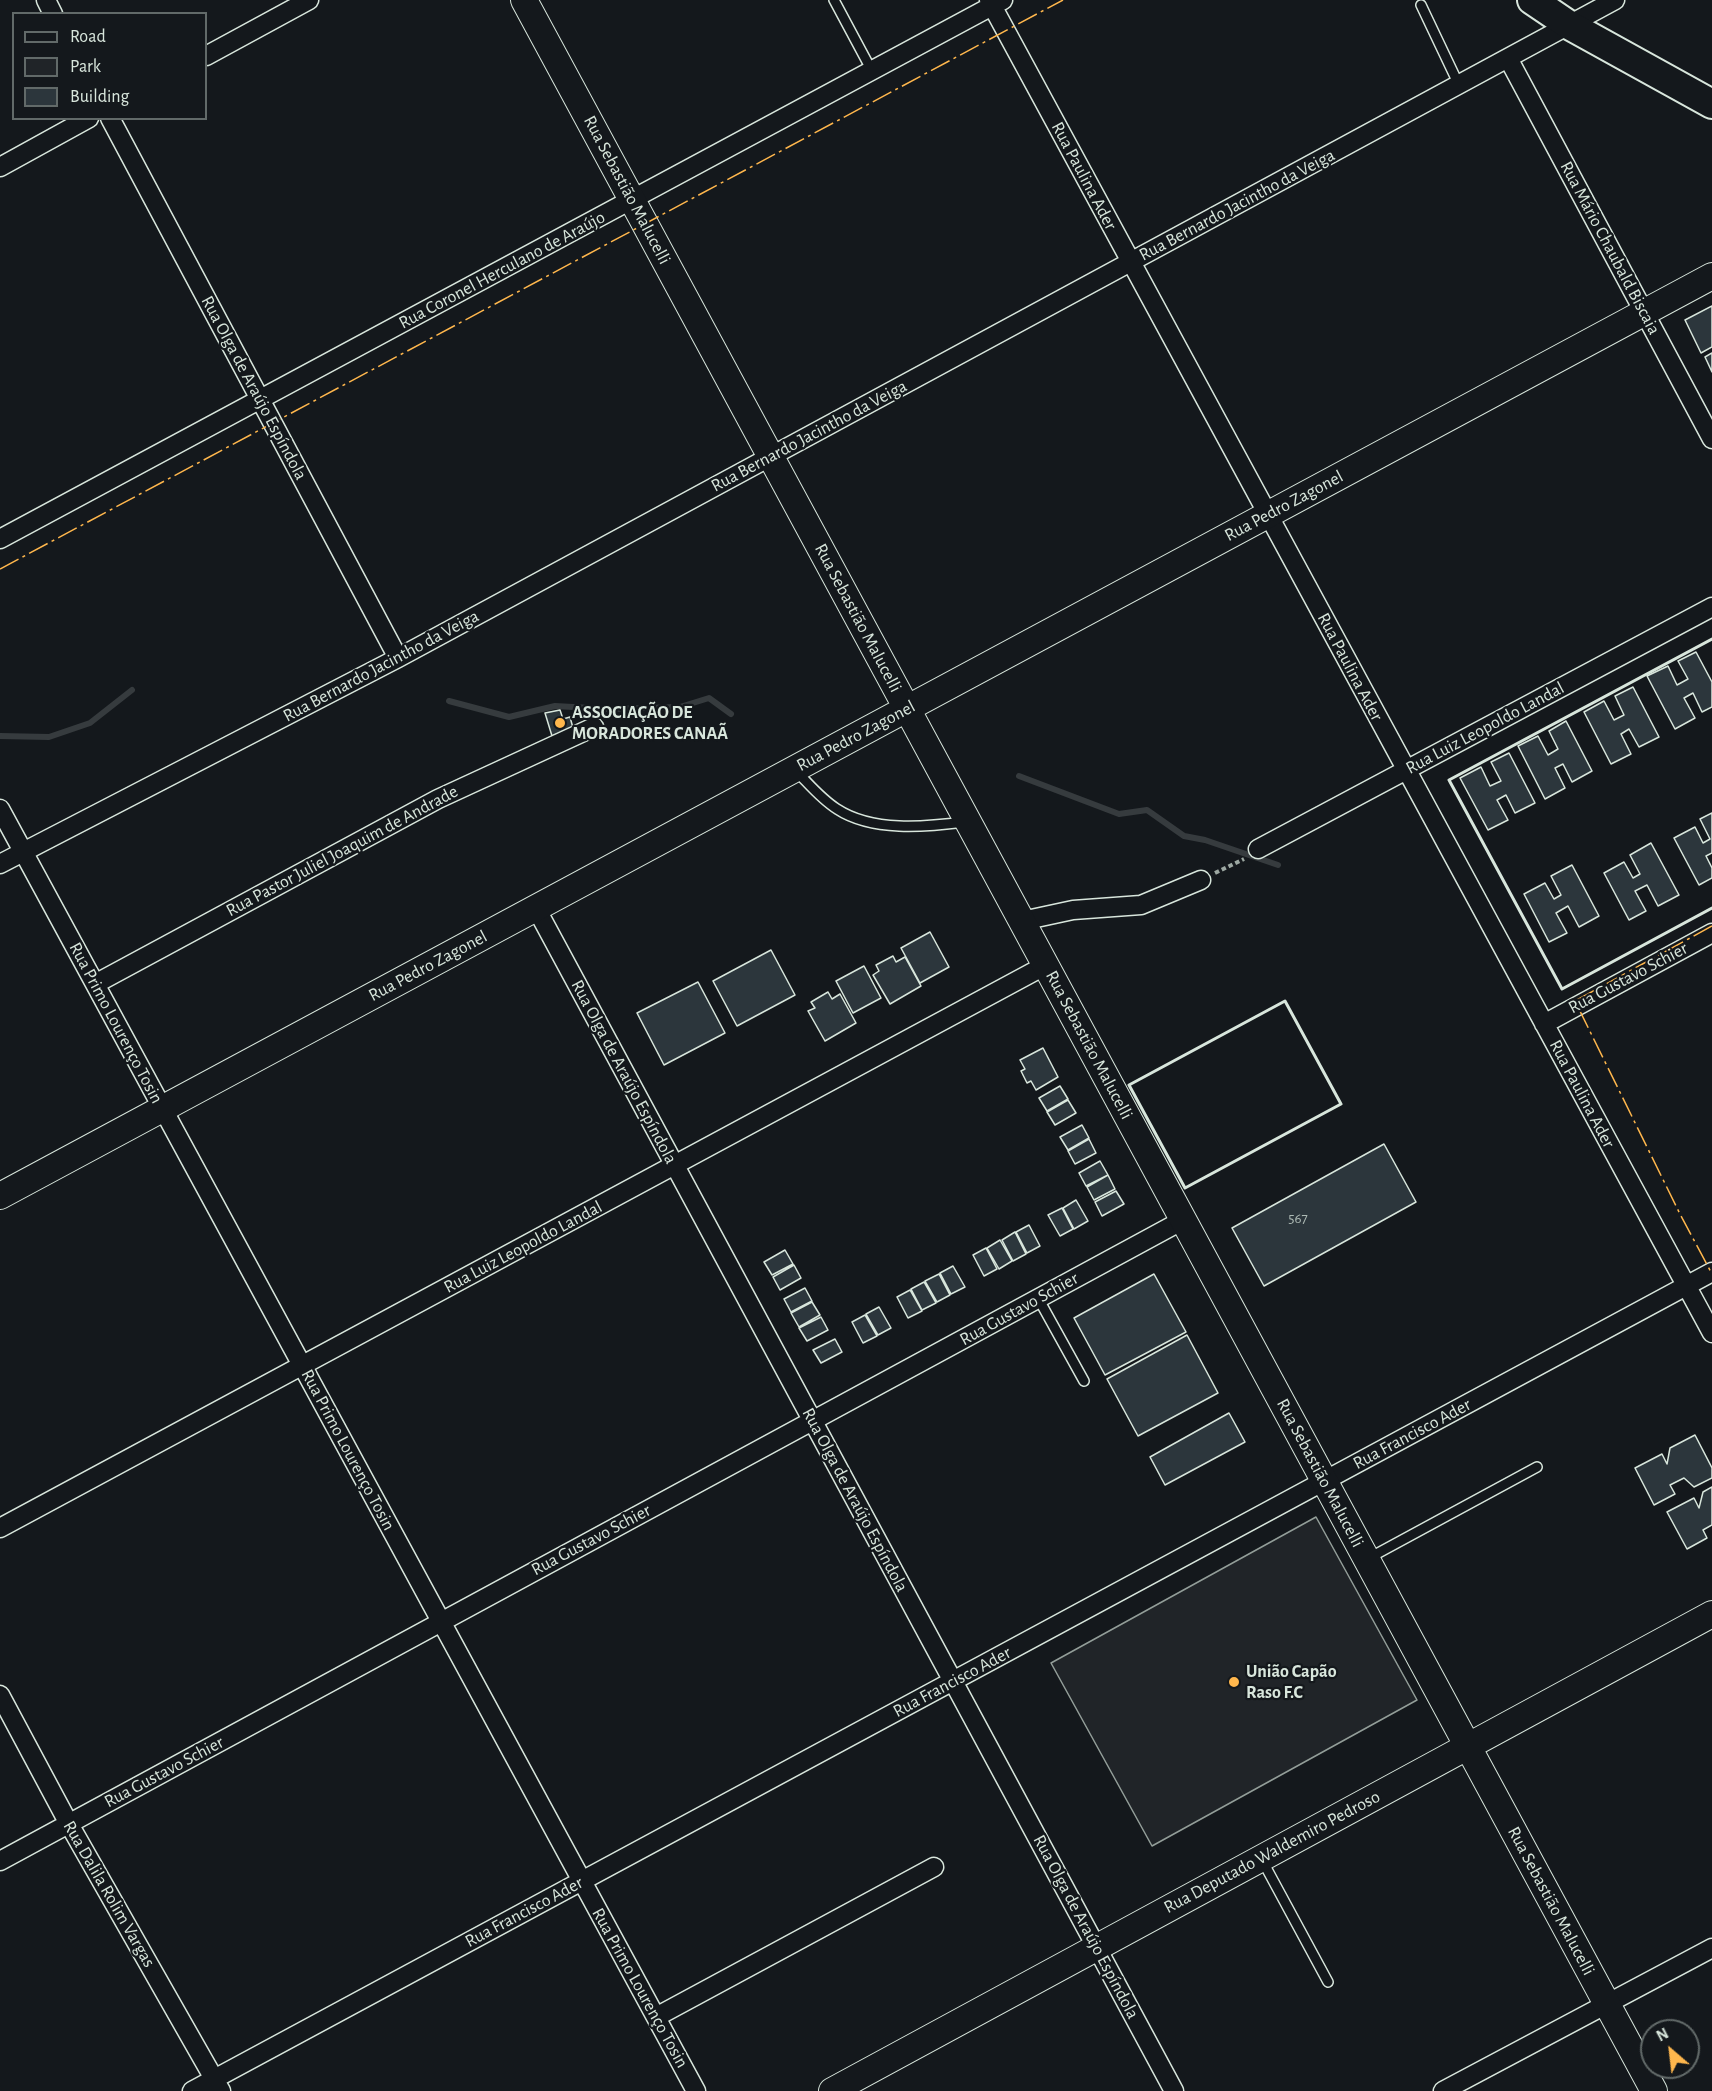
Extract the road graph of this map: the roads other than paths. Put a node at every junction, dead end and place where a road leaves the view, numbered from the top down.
1 (309, 0) edge
2 (524, 0) edge
3 (834, 0) edge
4 (1532, 0) edge
5 (1615, 0) edge
6 (995, 2) edge
7 (1421, 5) dead end
8 (1569, 25) junction
9 (207, 55) edge
10 (1508, 58) junction
11 (872, 71) junction
12 (1459, 85) junction
13 (1712, 104) edge
14 (85, 120) edge
15 (111, 120) edge
16 (0, 166) edge
17 (632, 200) junction
18 (1131, 262) junction
19 (1712, 276) edge
20 (1644, 313) junction
21 (261, 399) junction
22 (1712, 439) edge
23 (771, 456) junction
24 (1268, 515) junction
25 (0, 539) edge
26 (1712, 607) edge
27 (398, 658) junction
28 (907, 709) junction
29 (594, 727) dead end
30 (795, 769) junction
31 (1406, 770) junction
32 (0, 809) edge
33 (968, 822) junction
34 (23, 851) junction
35 (1251, 854) road end
36 (0, 864) edge
37 (1201, 880) road end
38 (536, 908) junction
39 (1022, 921) junction
40 (1712, 933) edge
41 (1046, 965) junction
42 (95, 984) junction
43 (1544, 1024) junction
44 (162, 1108) junction
45 (674, 1165) junction
46 (0, 1196) edge
47 (1183, 1220) junction
48 (1712, 1272) edge
49 (1686, 1286) junction
50 (1038, 1298) junction
51 (1712, 1334) edge
52 (302, 1365) junction
53 (1084, 1381) dead end
54 (812, 1420) junction
55 (1537, 1467) dead end
56 (1324, 1481) junction
57 (0, 1528) edge
58 (1367, 1559) junction
59 (1712, 1614) edge
60 (441, 1622) junction
61 (953, 1681) junction
62 (0, 1695) edge
63 (1468, 1746) junction
64 (69, 1824) junction
65 (1261, 1858) junction
66 (0, 1861) edge
67 (934, 1867) dead end
68 (582, 1881) junction
69 (1096, 1948) junction
70 (1712, 1948) edge
71 (1328, 1982) dead end
72 (1606, 2004) junction
73 (656, 2017) junction
74 (218, 2085) edge
75 (192, 2091) edge
76 (696, 2091) edge
77 (832, 2091) edge
78 (1174, 2091) edge
79 (1443, 2091) edge
80 (1654, 2091) edge

1 - 9 street
2 - 17 street, Rua Sebastião Malucelli
3 - 11 lane
4 - 8 main road
5 - 8 street, Rua Bernardo Jacintho da Veiga
6 - 11 street, Rua Coronel Herculano de Araújo
6 - 18 street, Rua Paulina Ader
7 - 12 lane
8 - 10 street, Rua Bernardo Jacintho da Veiga
8 - 13 main road
10 - 12 street, Rua Bernardo Jacintho da Veiga
10 - 20 street, Rua Mário Chaubald Biscaia
11 - 17 street, Rua Coronel Herculano de Araújo
12 - 18 street, Rua Bernardo Jacintho da Veiga
14 - 16 street
15 - 21 street, Rua Olga de Araújo Espíndola
17 - 21 street, Rua Coronel Herculano de Araújo
17 - 23 street, Rua Sebastião Malucelli
18 - 23 street, Rua Bernardo Jacintho da Veiga
18 - 24 street, Rua Paulina Ader
19 - 20 street, Rua Pedro Zagonel
20 - 22 street, Rua Mário Chaubald Biscaia
20 - 24 street, Rua Pedro Zagonel
21 - 25 street, Rua Coronel Herculano de Araújo
21 - 27 street, Rua Olga de Araújo Espíndola
23 - 27 street, Rua Bernardo Jacintho da Veiga
23 - 28 street, Rua Sebastião Malucelli
24 - 28 street, Rua Pedro Zagonel
24 - 31 street, Rua Paulina Ader
26 - 31 street, Rua Luiz Leopoldo Landal
27 - 34 street, Rua Bernardo Jacintho da Veiga
28 - 30 street, Rua Pedro Zagonel
28 - 33 street, Rua Sebastião Malucelli
29 - 42 street, Rua Pastor Juliel Joaquim de Andrade
30 - 33 lane
30 - 38 street, Rua Pedro Zagonel
31 - 35 street, Rua Luiz Leopoldo Landal
31 - 43 street, Rua Paulina Ader
32 - 34 street, Rua Primo Lourenço Tosin
33 - 39 street, Rua Sebastião Malucelli
34 - 36 street, Rua Bernardo Jacintho da Veiga
34 - 42 street, Rua Primo Lourenço Tosin
37 - 39 street
38 - 44 street, Rua Pedro Zagonel
38 - 45 street, Rua Olga de Araújo Espíndola
39 - 41 street, Rua Sebastião Malucelli
40 - 43 street, Rua Gustavo Schier
41 - 45 street, Rua Luiz Leopoldo Landal
41 - 47 street, Rua Sebastião Malucelli
42 - 44 street, Rua Primo Lourenço Tosin
43 - 49 street, Rua Paulina Ader
44 - 46 street, Rua Pedro Zagonel
44 - 52 street, Rua Primo Lourenço Tosin
45 - 52 street, Rua Luiz Leopoldo Landal
45 - 54 street, Rua Olga de Araújo Espíndola
47 - 50 street, Rua Gustavo Schier
47 - 56 street, Rua Sebastião Malucelli
48 - 49 street, Rua Francisco Ader
49 - 51 street, Rua Paulina Ader
49 - 56 street, Rua Francisco Ader
50 - 53 lane
50 - 54 street, Rua Gustavo Schier
52 - 57 street, Rua Luiz Leopoldo Landal
52 - 60 street, Rua Primo Lourenço Tosin
54 - 60 street, Rua Gustavo Schier
54 - 61 street, Rua Olga de Araújo Espíndola
55 - 58 lane
56 - 58 street, Rua Sebastião Malucelli
56 - 61 street, Rua Francisco Ader
58 - 63 street, Rua Sebastião Malucelli
59 - 63 street, Rua Deputado Waldemiro Pedroso
60 - 64 street, Rua Gustavo Schier
60 - 68 street, Rua Primo Lourenço Tosin
61 - 68 street, Rua Francisco Ader
61 - 69 street, Rua Olga de Araújo Espíndola
62 - 64 street, Rua Dalila Rolim Vargas
63 - 65 street, Rua Deputado Waldemiro Pedroso
63 - 72 street, Rua Sebastião Malucelli
64 - 66 street, Rua Gustavo Schier
64 - 74 street, Rua Dalila Rolim Vargas
65 - 69 street, Rua Deputado Waldemiro Pedroso
65 - 71 lane
67 - 73 street
68 - 73 street, Rua Primo Lourenço Tosin
68 - 74 street, Rua Francisco Ader
69 - 77 street, Rua Deputado Waldemiro Pedroso
69 - 78 street, Rua Olga de Araújo Espíndola
70 - 72 street
72 - 79 street
72 - 80 street, Rua Sebastião Malucelli
73 - 76 street, Rua Primo Lourenço Tosin
74 - 75 street, Rua Francisco Ader

